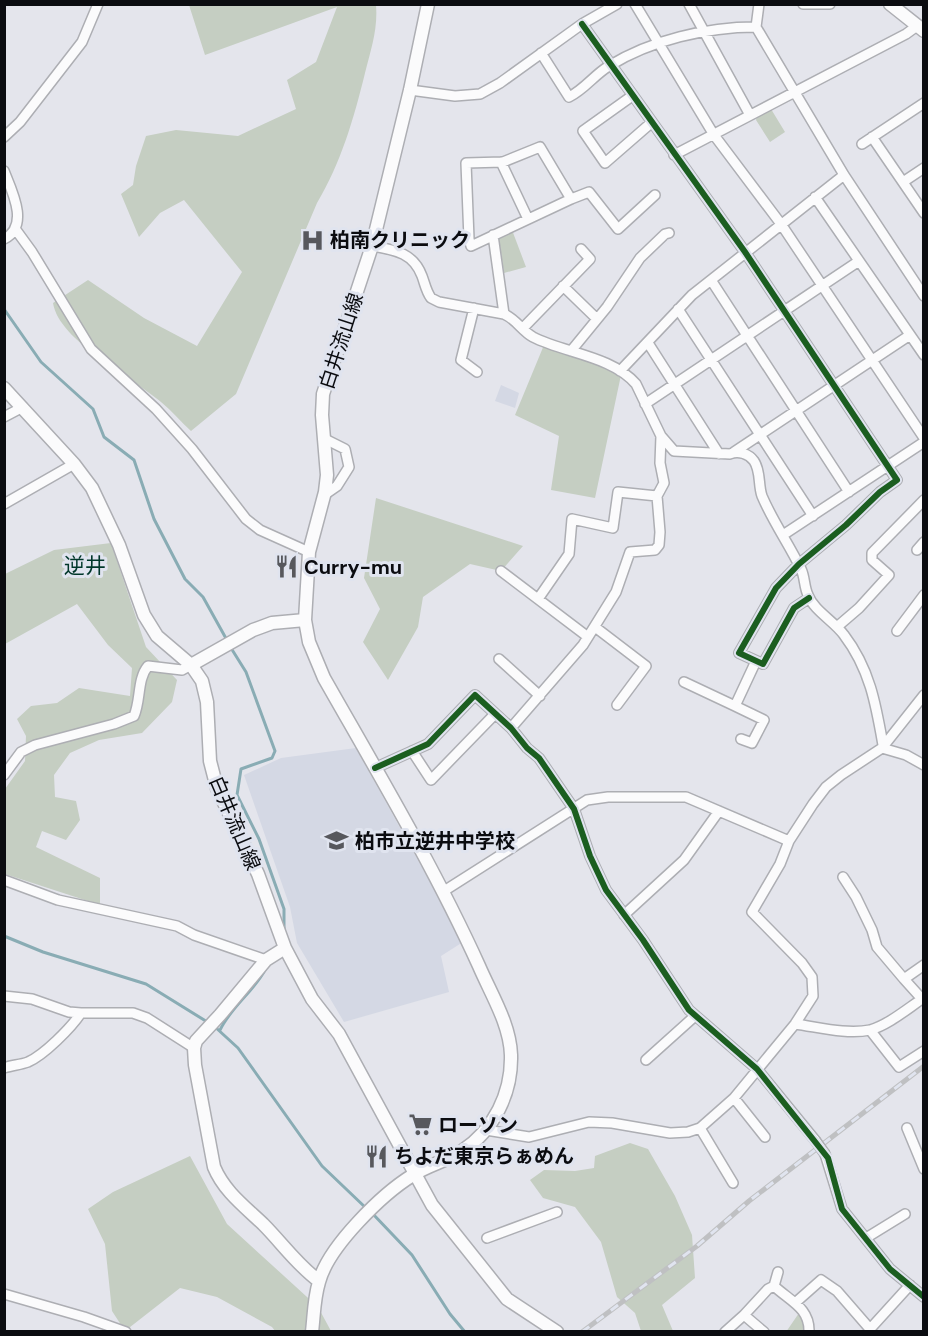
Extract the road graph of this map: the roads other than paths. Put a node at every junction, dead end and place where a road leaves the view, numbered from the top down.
1 (98, 4) edge
2 (428, 4) edge
3 (617, 4) edge
4 (635, 4) edge
5 (689, 4) edge
6 (759, 4) edge
7 (803, 4) edge
8 (830, 4) edge
9 (890, 4) edge
10 (582, 24) junction
11 (756, 27) junction
12 (921, 28) edge
13 (703, 32) junction
14 (658, 43) junction
15 (541, 53) junction
16 (610, 65) junction
17 (410, 90) junction
18 (794, 93) junction
19 (632, 96) junction
20 (924, 103) edge
21 (750, 115) junction
22 (651, 123) junction
23 (714, 135) junction
24 (4, 136) edge
25 (872, 137) junction
26 (862, 144) dead end
27 (674, 155) junction
28 (501, 162) junction
29 (924, 168) edge
30 (4, 171) edge
31 (844, 175) junction
32 (903, 182) junction
33 (655, 195) dead end
34 (815, 197) junction
35 (571, 199) junction
36 (924, 213) edge
37 (528, 219) junction
38 (780, 224) junction
39 (16, 230) junction
40 (669, 233) dead end
41 (493, 235) junction
42 (4, 239) edge
43 (372, 246) junction
44 (581, 249) dead end
45 (745, 252) junction
46 (859, 261) junction
47 (711, 280) junction
48 (563, 286) junction
49 (822, 286) junction
50 (924, 296) edge
51 (474, 308) junction
52 (678, 309) junction
53 (784, 311) junction
54 (504, 314) junction
55 (597, 319) junction
56 (523, 328) junction
57 (909, 335) junction
58 (747, 336) junction
59 (648, 343) junction
60 (571, 351) junction
61 (924, 356) edge
62 (711, 360) junction
63 (872, 360) junction
64 (477, 372) dead end
65 (620, 372) junction
66 (675, 384) junction
67 (833, 386) junction
68 (4, 388) edge
69 (645, 404) junction
70 (23, 407) junction
71 (796, 411) junction
72 (4, 417) edge
73 (760, 435) junction
74 (661, 436) junction
75 (324, 439) junction
76 (924, 440) edge
77 (734, 452) junction
78 (719, 454) junction
79 (74, 464) junction
80 (887, 466) junction
81 (849, 492) junction
82 (324, 495) junction
83 (657, 496) junction
84 (924, 500) edge
85 (4, 504) edge
86 (813, 516) junction
87 (783, 536) junction
88 (309, 552) junction
89 (799, 564) junction
90 (501, 571) dead end
91 (924, 595) edge
92 (538, 598) junction
93 (809, 598) junction
94 (305, 620) junction
95 (838, 626) junction
96 (595, 627) junction
97 (897, 631) dead end
98 (588, 637) junction
99 (499, 659) dead end
100 (756, 662) junction
101 (191, 665) junction
102 (684, 682) dead end
103 (924, 695) edge
104 (540, 696) junction
105 (617, 705) dead end
106 (735, 706) junction
107 (495, 714) junction
108 (511, 728) junction
109 (741, 739) dead end
110 (883, 747) junction
111 (412, 752) junction
112 (924, 765) edge
113 (375, 768) junction
114 (4, 775) edge
115 (574, 809) junction
116 (719, 811) junction
117 (789, 841) junction
118 (843, 877) dead end
119 (4, 880) edge
120 (444, 891) junction
121 (624, 915) junction
122 (285, 948) junction
123 (266, 960) junction
124 (924, 965) edge
125 (904, 979) junction
126 (4, 996) edge
127 (81, 1013) junction
128 (695, 1016) junction
129 (795, 1024) junction
130 (870, 1030) junction
131 (194, 1048) junction
132 (924, 1051) edge
133 (646, 1060) dead end
134 (4, 1068) edge
135 (757, 1069) junction
136 (734, 1098) junction
137 (700, 1128) junction
138 (907, 1128) dead end
139 (486, 1130) junction
140 (765, 1137) dead end
141 (924, 1169) edge
142 (415, 1173) junction
143 (733, 1183) dead end
144 (557, 1212) dead end
145 (905, 1214) dead end
146 (487, 1238) dead end
147 (866, 1238) junction
148 (778, 1272) dead end
149 (319, 1281) junction
150 (910, 1285) junction
151 (774, 1286) junction
152 (4, 1294) edge
153 (924, 1297) edge
154 (795, 1304) junction
155 (744, 1315) junction
156 (769, 1331) edge
157 (126, 1332) edge
158 (312, 1332) edge
159 (558, 1332) edge
160 (725, 1332) edge
161 (809, 1332) edge

1 - 24 street
2 - 17 street, 白井流山線
3 - 10 street
4 - 14 street
5 - 13 street
6 - 11 street
7 - 8 street
9 - 12 street
10 - 15 street
10 - 16 street
11 - 13 street
11 - 18 street
12 - 18 street
13 - 14 street
13 - 21 street
14 - 16 street
14 - 23 street
15 - 16 street
15 - 17 street
16 - 19 street
17 - 43 street, 白井流山線
18 - 21 street
18 - 31 street
19 - 22 street
19 - 22 street
20 - 25 street
21 - 23 street
22 - 27 street
23 - 27 street
23 - 38 street
25 - 26 street
25 - 32 street
27 - 45 street
28 - 35 street
28 - 37 street
28 - 41 street
29 - 32 street
30 - 39 street
31 - 34 street
31 - 50 street
32 - 36 street
33 - 35 street
34 - 38 street
34 - 46 street
35 - 37 street
37 - 41 street
38 - 45 street
38 - 49 street
39 - 42 street
39 - 88 street
40 - 55 street
41 - 54 street
43 - 51 street
43 - 75 street, 白井流山線
44 - 48 street
45 - 47 street
45 - 53 street
46 - 49 street
46 - 57 street
47 - 52 street
47 - 58 street
48 - 55 street
48 - 56 street
49 - 53 street
49 - 63 street
51 - 54 street
51 - 64 street
52 - 59 street
52 - 62 street
53 - 58 street
53 - 67 street
54 - 56 street
55 - 60 street
56 - 60 street
57 - 61 street
57 - 63 street
58 - 62 street
58 - 71 street
59 - 65 street
59 - 66 street
60 - 65 street
62 - 66 street
62 - 73 street
63 - 67 street
63 - 76 street
65 - 69 street
66 - 69 street
66 - 78 street
67 - 71 street
67 - 80 street
68 - 70 street
69 - 74 street
70 - 72 street
70 - 79 street
71 - 73 street
71 - 81 street
73 - 77 street
73 - 86 street
74 - 78 street
74 - 83 street
75 - 82 street, 白井流山線
75 - 82 street
76 - 80 street
77 - 78 street
77 - 87 street
79 - 85 street
79 - 101 street
80 - 81 street
80 - 89 street
81 - 86 street
82 - 88 street, 白井流山線
83 - 92 street
83 - 96 street
84 - 95 street
86 - 87 street
87 - 89 street
88 - 94 street, 白井流山線
89 - 93 street
89 - 100 street
90 - 92 street
91 - 97 street
92 - 98 street
93 - 95 street
93 - 100 street
94 - 101 street
94 - 113 street, 白井流山線
95 - 110 street
96 - 98 street
96 - 105 street
98 - 104 street
99 - 104 street
100 - 106 street
101 - 114 street
101 - 122 street, 白井流山線
102 - 106 street
103 - 110 street
104 - 108 street
106 - 109 street
107 - 108 street
107 - 111 street
107 - 111 street
108 - 115 street
110 - 112 street
110 - 117 street
111 - 113 street
113 - 120 street, 白井流山線
115 - 116 street
115 - 120 street
115 - 121 street
116 - 117 street
116 - 121 street
117 - 129 street
118 - 125 street
119 - 123 street
120 - 139 street, 白井流山線
121 - 128 street
122 - 123 street
122 - 142 street, 白井流山線
123 - 131 street
124 - 125 street
125 - 130 street
126 - 127 street
127 - 131 street
127 - 134 street
128 - 133 street
128 - 135 street
129 - 130 street
129 - 135 street
130 - 132 street
131 - 149 street
135 - 136 street
135 - 147 street, bridge
136 - 137 street
136 - 140 street
137 - 139 street
137 - 143 street
138 - 141 street
139 - 142 street, 白井流山線
142 - 149 street, 白井流山線
142 - 159 street, 白井流山線
144 - 146 street
145 - 147 street
147 - 150 street
148 - 151 street
149 - 158 street
150 - 153 street
150 - 154 street
151 - 154 street
151 - 155 street
152 - 157 street
154 - 161 street
155 - 156 street
155 - 160 street

